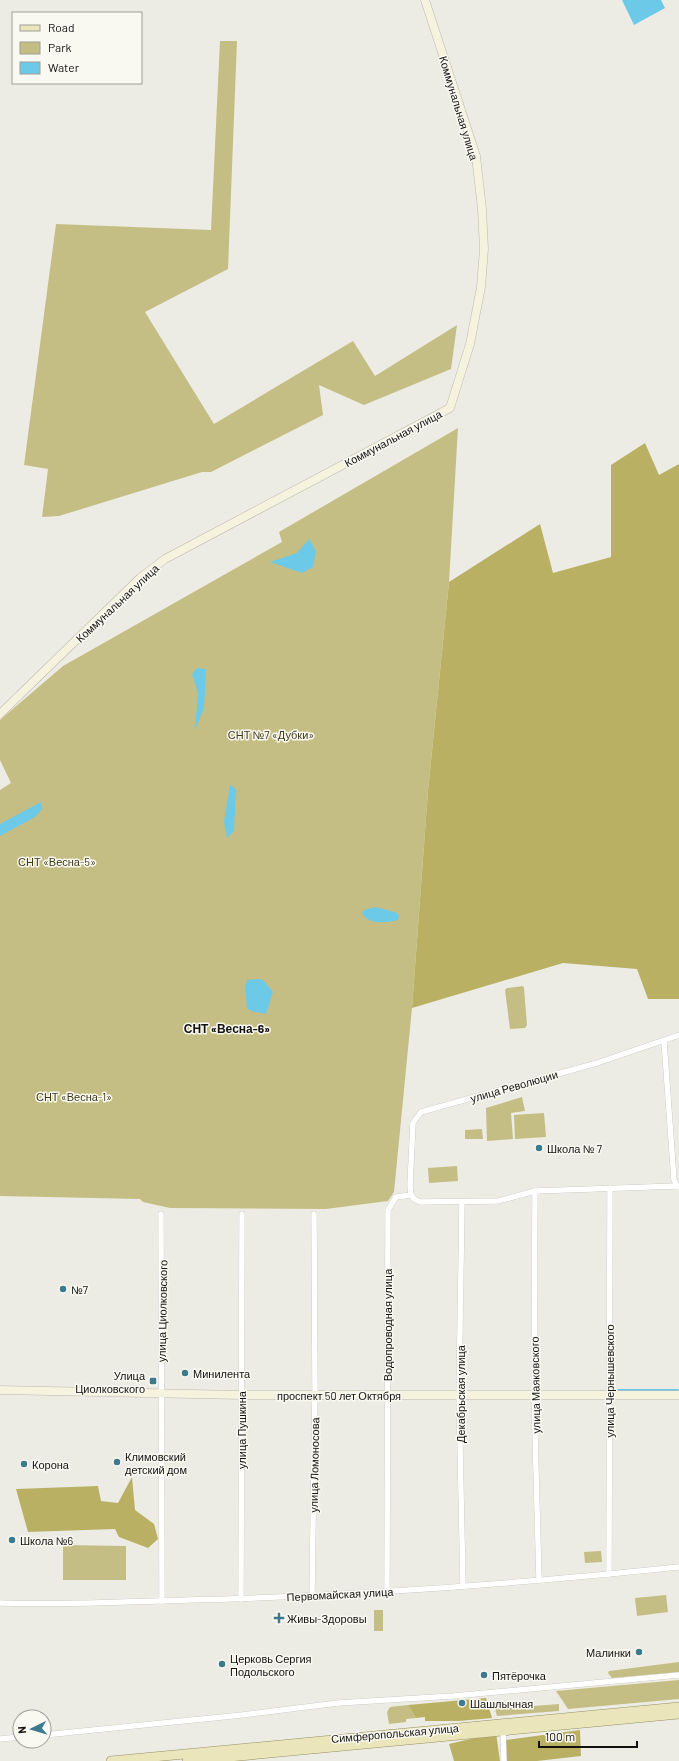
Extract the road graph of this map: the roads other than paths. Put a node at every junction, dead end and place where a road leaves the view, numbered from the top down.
1 (425, 0) edge
2 (0, 714) edge
3 (679, 1035) edge
4 (664, 1041) junction
5 (678, 1186) edge
6 (610, 1188) junction
7 (535, 1191) junction
8 (411, 1195) junction
9 (462, 1202) junction
10 (161, 1214) dead end
11 (242, 1214) dead end
12 (314, 1214) dead end
13 (0, 1390) edge
14 (161, 1393) junction
15 (241, 1395) junction
16 (314, 1395) junction
17 (386, 1395) junction
18 (459, 1395) junction
19 (534, 1395) junction
20 (610, 1395) junction
21 (679, 1396) edge
22 (679, 1567) edge
23 (609, 1574) junction
24 (539, 1580) junction
25 (463, 1586) junction
26 (387, 1591) junction
27 (312, 1596) junction
28 (241, 1599) junction
29 (162, 1601) junction
30 (0, 1602) edge
31 (679, 1675) edge
32 (679, 1707) edge
33 (679, 1714) edge
34 (503, 1730) junction
35 (52, 1734) edge
36 (12, 1738) edge
37 (0, 1739) edge
38 (111, 1761) edge
39 (187, 1761) edge
40 (504, 1761) edge

1 - 2 street, Коммунальная улица
3 - 4 street, улица Революции
4 - 5 street
4 - 8 street, улица Революции
5 - 6 street
6 - 7 street
6 - 20 street, улица Чернышевского
7 - 9 street
7 - 19 street, улица Маяковского
8 - 9 street
8 - 17 street, Водопроводная улица
9 - 18 street, Декабрьская улица
10 - 14 street, улица Циолковского
11 - 15 street, улица Пушкина
12 - 16 street, улица Ломоносова
13 - 14 street, проспект 50 лет Октября
14 - 15 street, проспект 50 лет Октября
14 - 29 street, улица Циолковского
15 - 16 street, проспект 50 лет Октября
15 - 28 street, улица Пушкина
16 - 17 street, проспект 50 лет Октября
16 - 27 street, улица Ломоносова
17 - 18 street, проспект 50 лет Октября
17 - 26 street, Водопроводная улица
18 - 19 street, проспект 50 лет Октября
18 - 25 street, Декабрьская улица
19 - 20 street, проспект 50 лет Октября
19 - 24 street, улица Маяковского
20 - 21 street, проспект 50 лет Октября
20 - 23 street, улица Чернышевского
22 - 23 street, Первомайская улица
23 - 24 street, Первомайская улица
24 - 25 street, Первомайская улица
25 - 26 street, Первомайская улица
26 - 27 street, Первомайская улица
27 - 28 street, Первомайская улица
28 - 29 street, Первомайская улица
29 - 30 street, Первомайская улица
31 - 35 street
32 - 38 main road, Симферопольская улица
33 - 34 main road, Симферопольская улица
34 - 39 main road, Симферопольская улица
34 - 40 street
36 - 37 street

